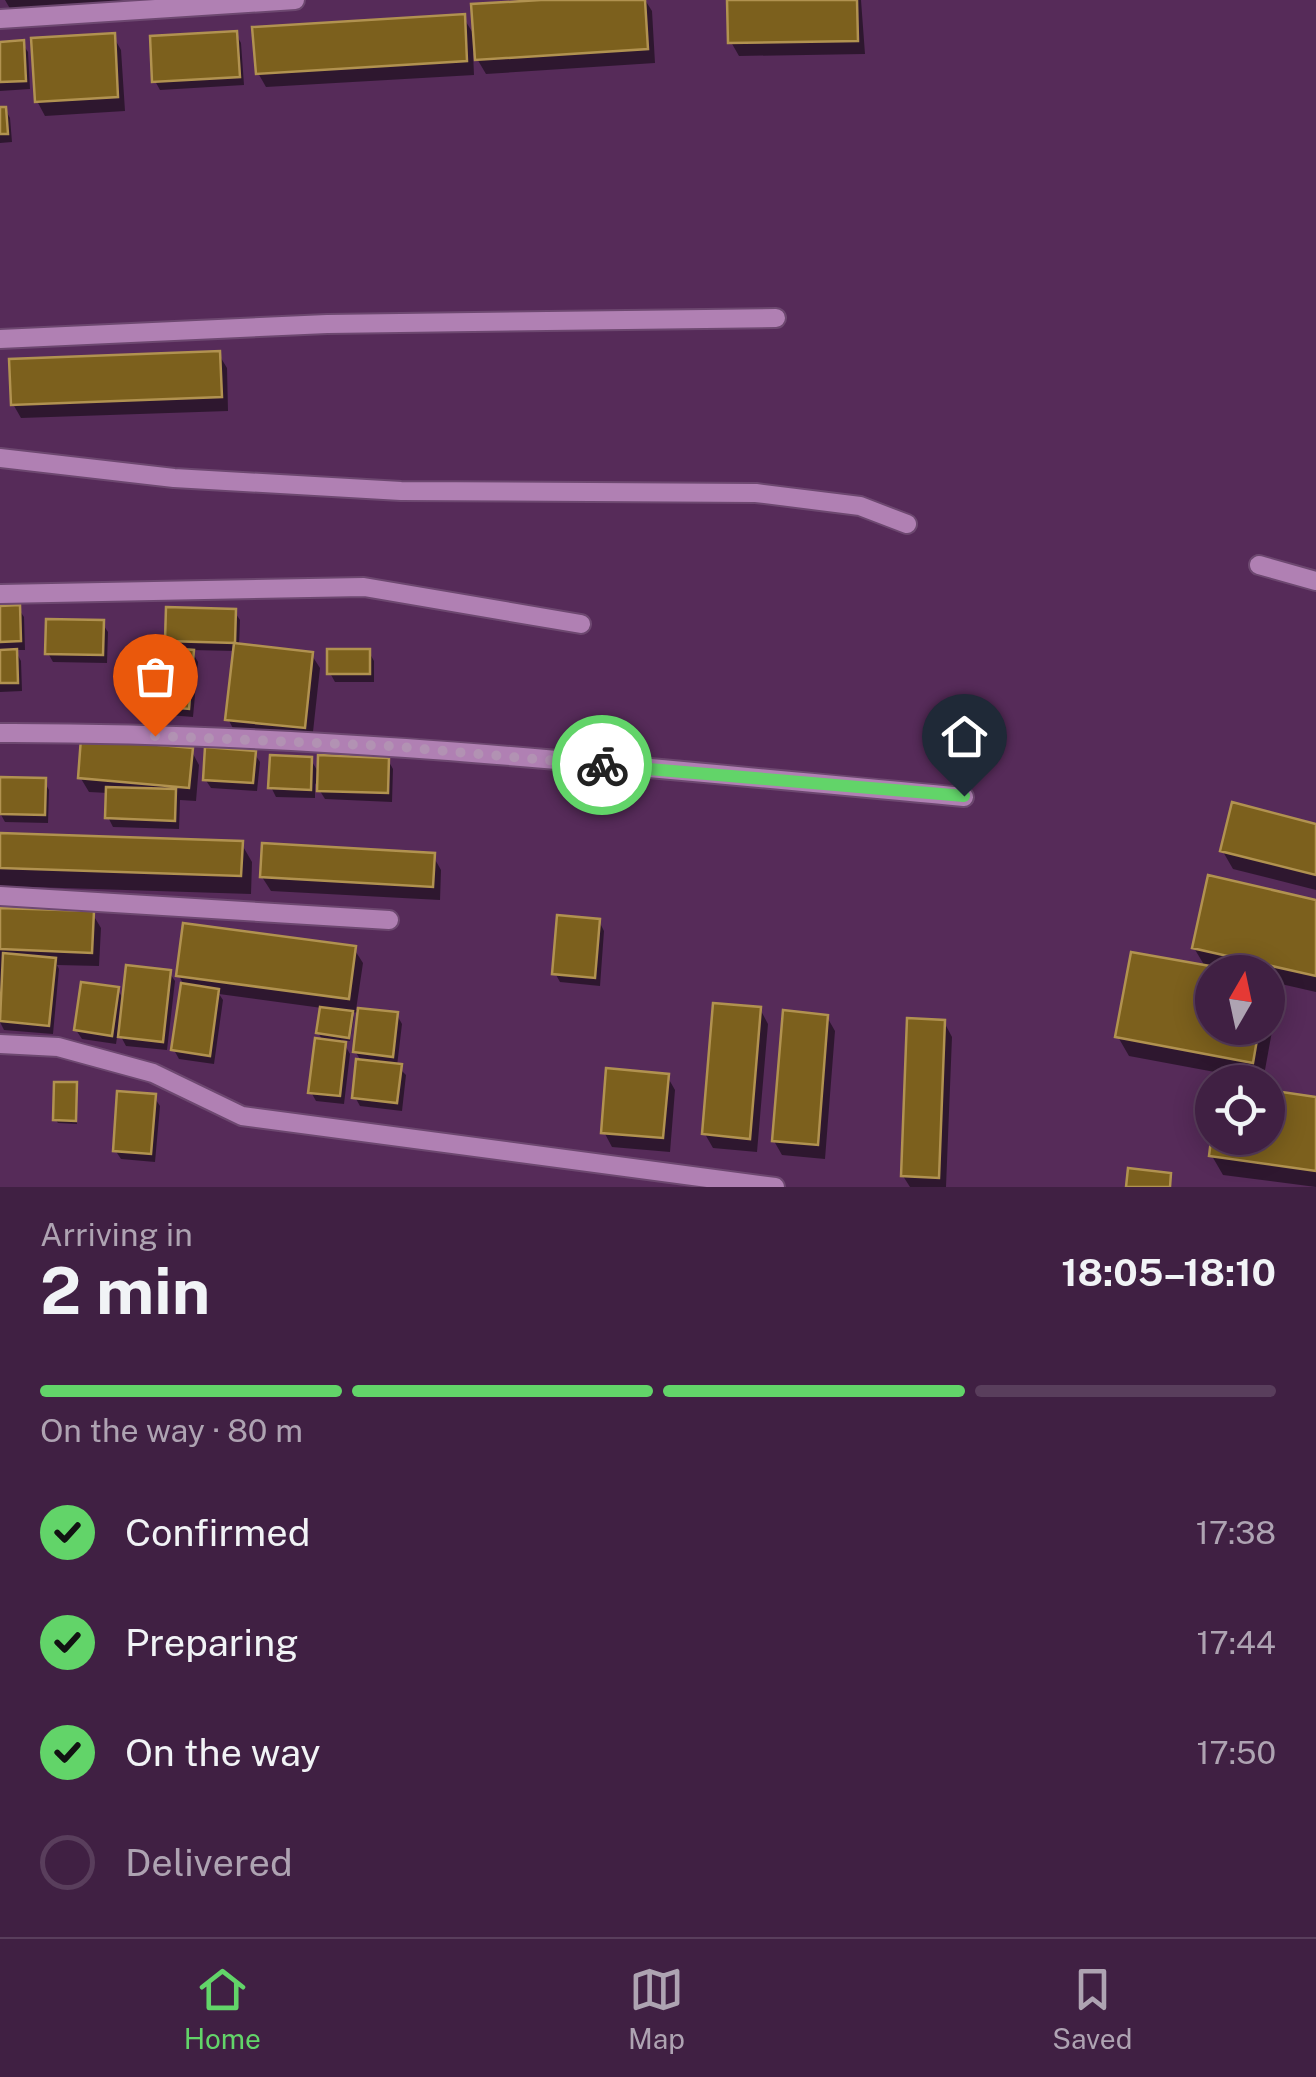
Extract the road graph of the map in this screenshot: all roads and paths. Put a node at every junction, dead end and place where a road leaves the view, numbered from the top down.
1 (295, 0) edge
2 (0, 19) edge
3 (776, 318) dead end
4 (0, 338) edge
5 (0, 458) edge
6 (907, 524) dead end
7 (1259, 565) dead end
8 (1316, 581) edge
9 (0, 594) edge
10 (581, 624) dead end
11 (0, 733) edge
12 (964, 796) dead end
13 (0, 896) edge
14 (388, 920) dead end
15 (0, 1044) edge
16 (776, 1187) edge

1 - 2 street
3 - 4 street
5 - 6 street
7 - 8 street
9 - 10 street
11 - 12 street
13 - 14 street
15 - 16 street

